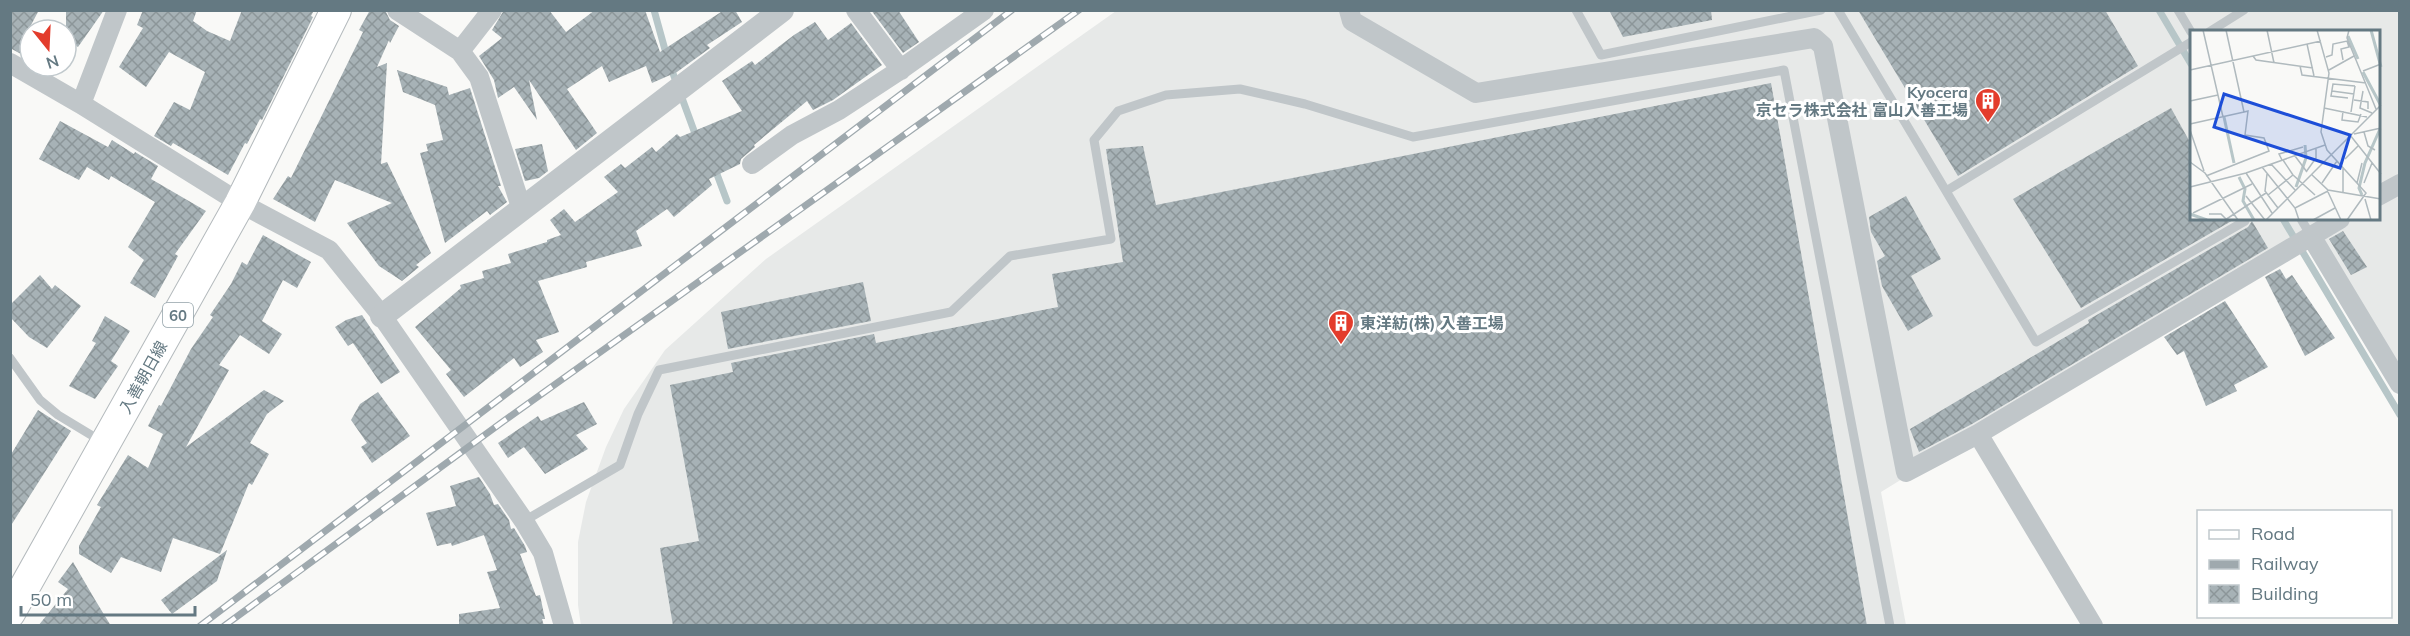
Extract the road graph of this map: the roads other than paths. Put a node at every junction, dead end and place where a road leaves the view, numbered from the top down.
1 (117, 10) edge
2 (336, 10) edge
3 (397, 10) edge
4 (492, 10) edge
5 (782, 10) edge
6 (856, 10) edge
7 (984, 10) edge
8 (1349, 10) edge
9 (1576, 10) edge
10 (1821, 10) edge
11 (1838, 10) edge
12 (2178, 10) edge
13 (2244, 10) edge
14 (2190, 30) edge
15 (2212, 30) edge
16 (2190, 43) edge
17 (460, 51) junction
18 (10, 63) edge
19 (901, 70) junction
20 (81, 104) junction
21 (752, 164) dead end
22 (2400, 184) edge
23 (1946, 192) junction
24 (2380, 195) edge
25 (240, 202) junction
26 (522, 210) junction
27 (2302, 220) edge
28 (2338, 220) edge
29 (2245, 221) dead end
30 (2311, 236) junction
31 (382, 316) junction
32 (10, 357) edge
33 (2400, 384) edge
34 (1978, 434) junction
35 (106, 443) junction
36 (524, 521) junction
37 (10, 613) edge
38 (564, 626) edge
39 (1890, 626) edge
40 (2093, 626) edge

1 - 20 street
2 - 25 main road, 入善朝日線 / 60
3 - 17 street
4 - 17 street
5 - 26 street
6 - 19 street
7 - 19 street
8 - 34 street
9 - 10 lane
11 - 23 lane
12 - 14 lane
13 - 15 lane
16 - 23 lane
17 - 26 street
18 - 20 street
19 - 21 street
20 - 25 street
22 - 24 street
23 - 29 lane
25 - 31 street
25 - 35 main road, 入善朝日線 / 60
26 - 31 street
27 - 30 lane
28 - 30 street
30 - 33 street
30 - 34 street
31 - 36 street
32 - 35 lane
34 - 40 street
35 - 37 main road, 入善朝日線 / 60
36 - 38 street
36 - 39 lane

